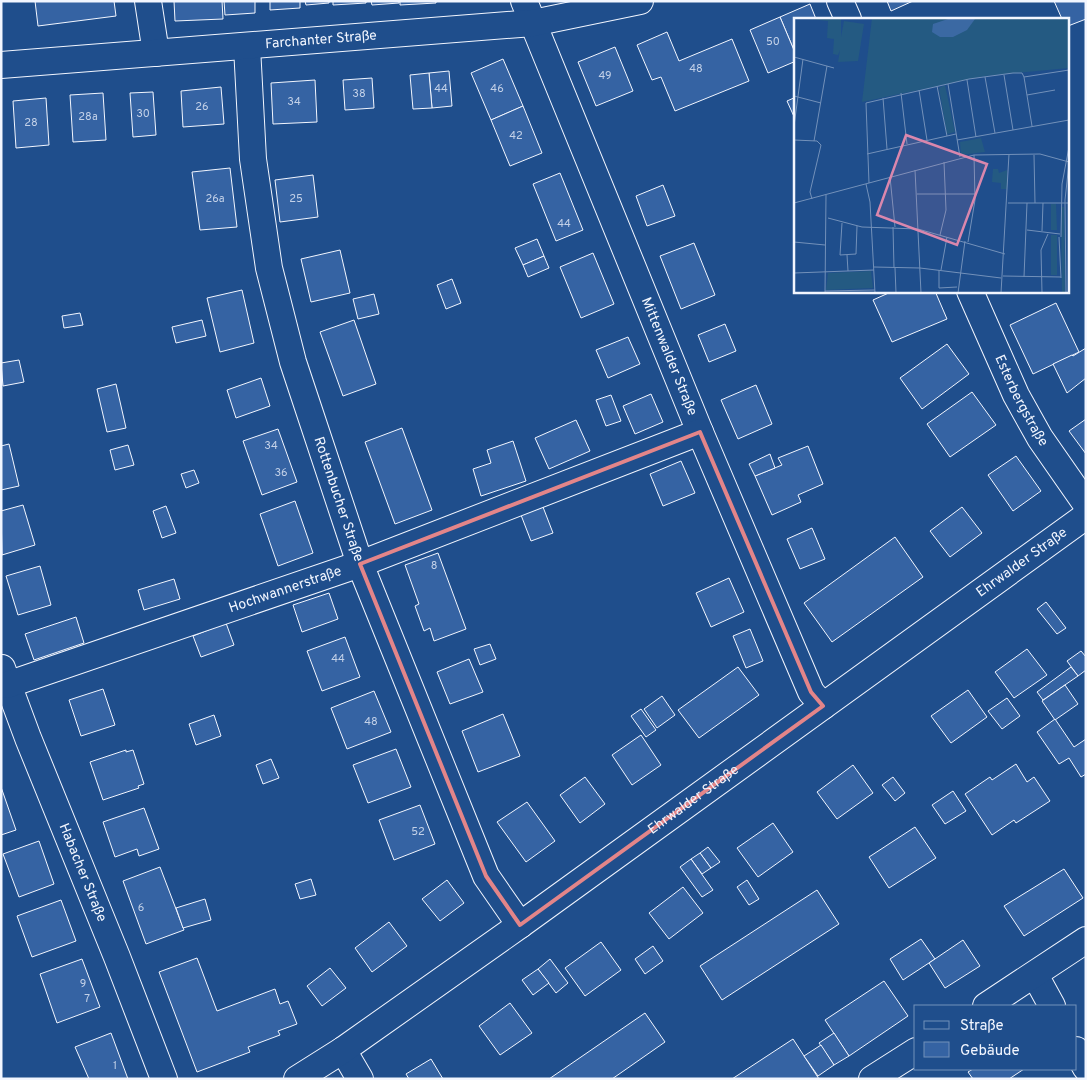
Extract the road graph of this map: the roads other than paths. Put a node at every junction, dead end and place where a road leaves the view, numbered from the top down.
1 (148, 1) edge
2 (640, 1) edge
3 (840, 1) edge
4 (529, 12) edge
5 (848, 18) edge
6 (247, 47) junction
7 (156, 53) junction
8 (1, 66) edge
9 (970, 292) edge
10 (700, 432) junction
11 (1086, 504) edge
12 (1086, 516) edge
13 (360, 564) junction
14 (4, 676) edge
15 (823, 706) junction
16 (520, 925) junction
17 (1086, 940) edge
18 (1035, 975) junction
19 (988, 1005) edge
20 (1051, 1005) edge
21 (343, 1050) junction
22 (914, 1052) edge
23 (1077, 1052) edge
24 (1086, 1068) edge
25 (164, 1079) edge
26 (297, 1079) edge
27 (360, 1079) edge
28 (872, 1079) edge

1 - 7 street
2 - 4 street, Farchanter Straße
3 - 5 street
4 - 6 street, Farchanter Straße
4 - 10 street, Mittenwalder Straße
6 - 7 street, Farchanter Straße
6 - 13 street, Rottenbucher Straße
7 - 8 street, Farchanter Straße
9 - 11 street, Esterbergstraße
10 - 13 street, Hochwannerstraße
10 - 15 street, Mittenwalder Straße
12 - 15 street, Ehrwalder Straße
13 - 14 street, Hochwannerstraße
13 - 16 street, Rottenbucher Straße
14 - 25 street, Habacher Straße
15 - 16 street, Ehrwalder Straße
16 - 21 street, Ehrwalder Straße
17 - 18 street
18 - 19 street
18 - 20 street
21 - 26 street, Ehrwalder Straße
21 - 27 street
22 - 28 street
23 - 24 street

